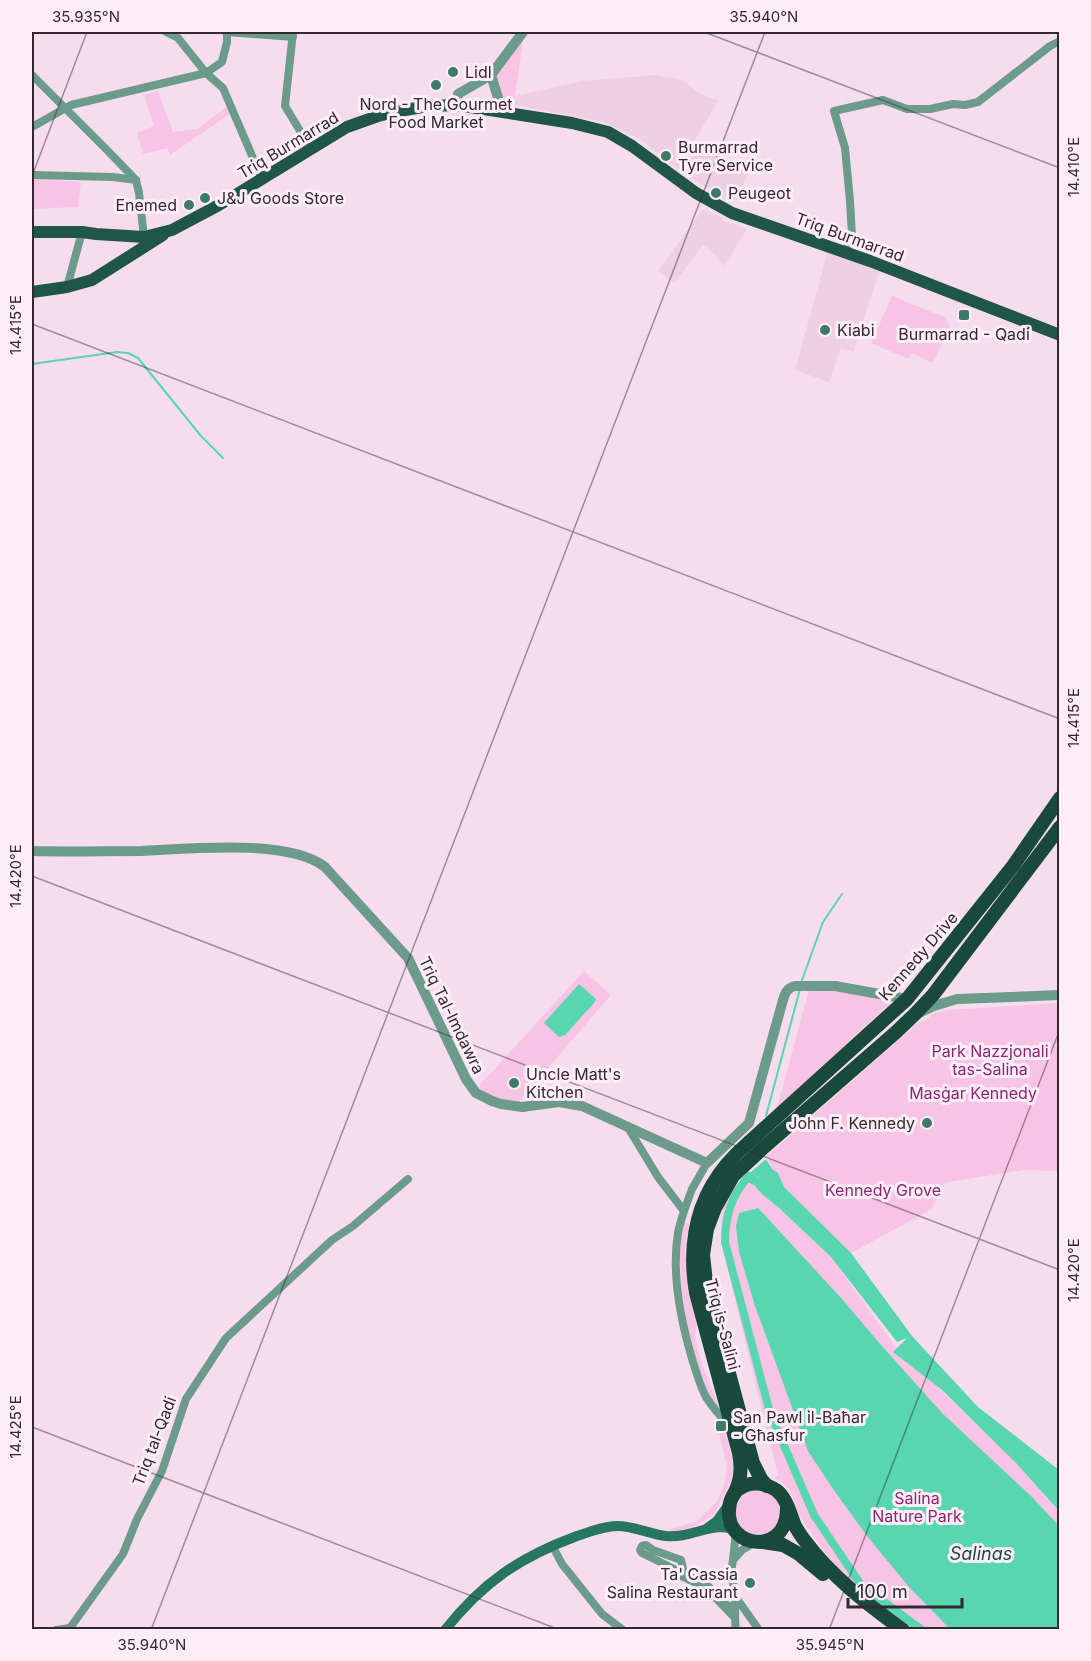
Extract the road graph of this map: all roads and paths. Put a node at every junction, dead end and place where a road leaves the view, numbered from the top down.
1 (166, 32) edge
2 (227, 32) edge
3 (523, 32) edge
4 (293, 34) edge
5 (1059, 41) edge
6 (206, 73) junction
7 (32, 75) edge
8 (491, 75) junction
9 (458, 105) junction
10 (64, 109) junction
11 (502, 111) junction
12 (32, 127) edge
13 (311, 149) junction
14 (121, 164) junction
15 (32, 175) edge
16 (116, 177) junction
17 (262, 179) junction
18 (135, 180) junction
19 (172, 230) junction
20 (32, 232) edge
21 (82, 232) junction
22 (144, 237) junction
23 (845, 252) junction
24 (67, 287) junction
25 (34, 293) edge
26 (1059, 335) edge
27 (1059, 798) edge
28 (1059, 827) edge
29 (32, 852) edge
30 (944, 981) junction
31 (1059, 995) edge
32 (907, 999) junction
33 (957, 999) junction
34 (914, 1015) junction
35 (627, 1126) junction
36 (707, 1163) junction
37 (730, 1170) junction
38 (408, 1179) dead end
39 (684, 1211) junction
40 (734, 1431) junction
41 (767, 1486) junction
42 (732, 1499) junction
43 (787, 1507) junction
44 (704, 1531) junction
45 (735, 1531) junction
46 (759, 1542) junction
47 (552, 1545) junction
48 (733, 1560) junction
49 (735, 1596) junction
50 (462, 1608) junction
51 (735, 1612) junction
52 (56, 1629) edge
53 (435, 1629) edge
54 (445, 1629) edge
55 (623, 1629) edge
56 (736, 1629) edge
57 (759, 1629) edge
58 (890, 1629) edge
59 (903, 1629) edge

1 - 6 street
2 - 4 street
2 - 6 street
3 - 8 street
4 - 13 street
5 - 23 street
6 - 10 street
6 - 17 street
7 - 10 street
8 - 9 street
8 - 11 street
9 - 11 main road, Triq Burmarrad
9 - 13 main road, Triq Burmarrad
10 - 12 street
10 - 14 street
11 - 23 main road, Triq Burmarrad
13 - 17 main road, Triq Burmarrad
14 - 16 street
14 - 18 street
15 - 16 street
16 - 18 street
17 - 19 main road, Triq Burmarrad
18 - 22 street
19 - 22 main road, Triq Burmarrad
19 - 24 main road
20 - 21 main road, Triq Burmarrad
21 - 22 main road, Triq Burmarrad
21 - 24 street
23 - 26 main road, Triq Burmarrad
24 - 25 main road
27 - 32 highway, Kennedy Drive
28 - 30 highway, Kennedy Drive
29 - 35 street, Triq Tal-Imdawra
30 - 33 street
30 - 34 highway, Kennedy Drive
31 - 33 street
32 - 36 street
32 - 37 highway, Kennedy Drive
33 - 34 street
34 - 37 highway, Kennedy Drive
35 - 36 street, Triq Tal-Imdawra
35 - 39 street
36 - 39 street
37 - 40 highway, Triq is-Salini
37 - 41 highway, Triq is-Salini
38 - 52 street, Triq tal-Qadi
39 - 40 street
40 - 42 highway, Triq is-Salini
41 - 42 highway
41 - 43 highway
42 - 44 main road
42 - 45 highway
43 - 46 highway
43 - 59 highway
44 - 45 main road
44 - 47 main road
45 - 46 highway
45 - 48 street
46 - 48 street
46 - 58 highway
47 - 50 main road
47 - 55 street
48 - 49 street
49 - 51 street
49 - 57 street
50 - 53 main road
50 - 54 main road
51 - 51 street
51 - 56 street

